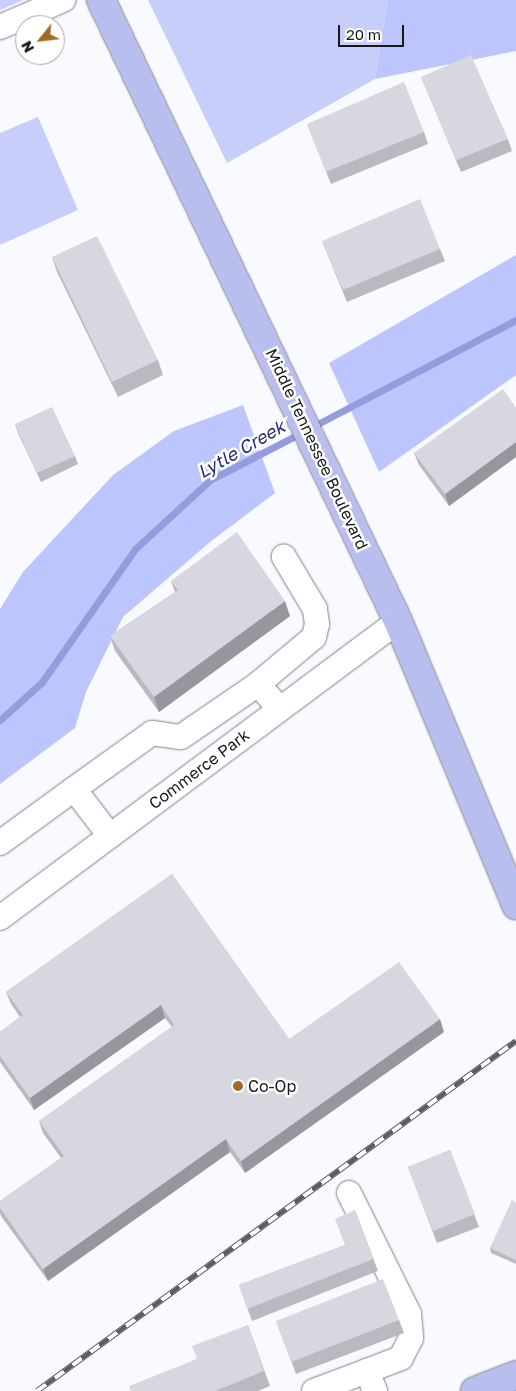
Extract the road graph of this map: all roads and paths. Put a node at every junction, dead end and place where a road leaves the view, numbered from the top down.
1 (63, 0) edge
2 (101, 0) edge
3 (0, 27) edge
4 (284, 557) dead end
5 (398, 621) junction
6 (258, 684) junction
7 (280, 709) junction
8 (74, 789) junction
9 (110, 836) junction
10 (0, 843) edge
11 (516, 904) edge
12 (0, 918) edge
13 (349, 1193) dead end
14 (516, 1375) edge
15 (371, 1381) edge
16 (314, 1391) edge
17 (475, 1391) edge

1 - 3 street
2 - 5 main road, Middle Tennessee Boulevard
4 - 6 street
5 - 7 street, Commerce Park
5 - 11 main road, Middle Tennessee Boulevard
6 - 7 street
6 - 8 street
7 - 9 street, Commerce Park
8 - 9 street
8 - 10 street
9 - 12 street, Commerce Park
13 - 15 street
14 - 17 main road
15 - 16 street

